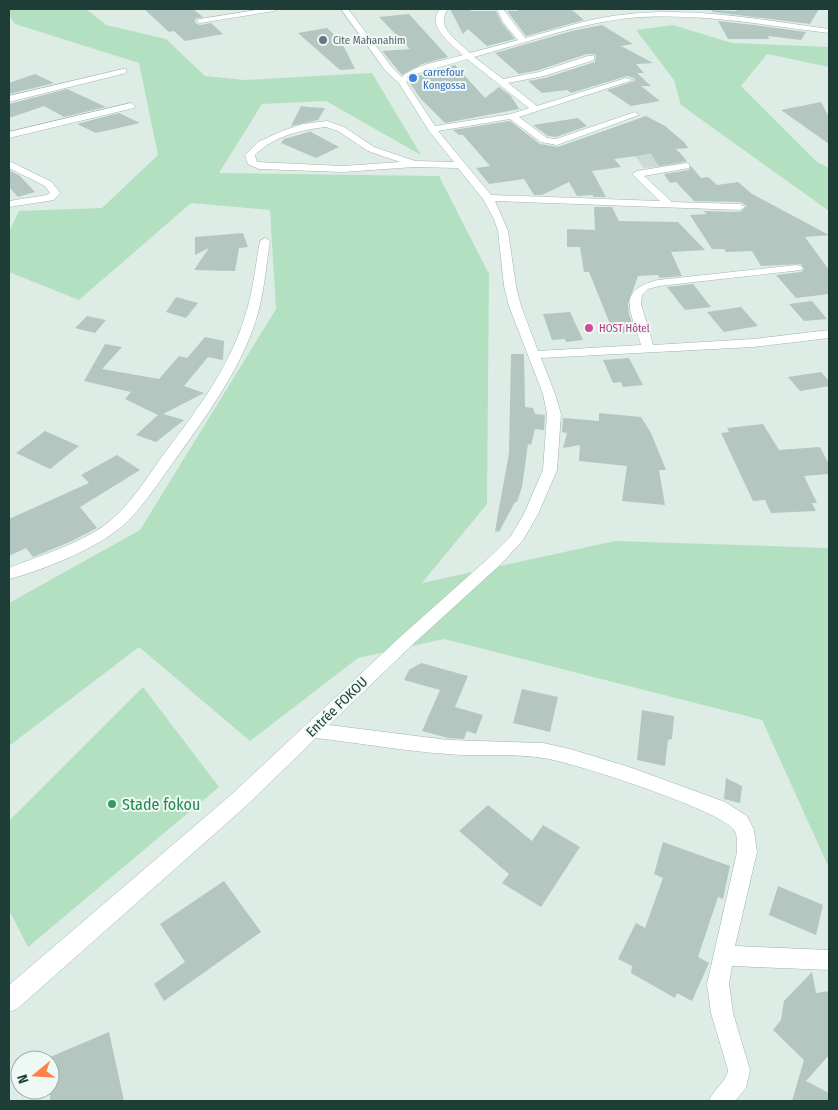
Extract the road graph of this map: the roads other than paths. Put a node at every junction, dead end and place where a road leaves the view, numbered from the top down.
1 (274, 9) edge
2 (344, 9) edge
3 (444, 9) edge
4 (500, 9) edge
5 (656, 11) edge
6 (200, 21) dead end
7 (829, 30) edge
8 (523, 41) junction
9 (468, 56) junction
10 (591, 58) dead end
11 (124, 71) dead end
12 (629, 80) dead end
13 (402, 82) junction
14 (501, 82) junction
15 (9, 99) edge
16 (131, 106) dead end
17 (536, 110) junction
18 (635, 115) dead end
19 (512, 116) junction
20 (432, 129) junction
21 (9, 136) edge
22 (414, 164) junction
23 (9, 165) edge
24 (461, 165) junction
25 (686, 166) dead end
26 (488, 198) junction
27 (9, 204) edge
28 (669, 204) junction
29 (740, 207) dead end
30 (265, 241) dead end
31 (797, 268) dead end
32 (829, 334) edge
33 (648, 349) junction
34 (533, 355) junction
35 (9, 574) edge
36 (313, 730) junction
37 (723, 956) junction
38 (829, 960) edge
39 (9, 1001) edge
40 (720, 1101) edge

1 - 6 street
2 - 13 street, Entrée FOKOU
3 - 9 street
4 - 8 street
5 - 7 street
5 - 8 street
8 - 9 street
9 - 13 street
9 - 14 street
10 - 14 street
11 - 15 street
12 - 17 street
13 - 20 street, Entrée FOKOU
14 - 17 street
16 - 21 street
17 - 19 street
18 - 19 street
19 - 20 street
20 - 24 street, Entrée FOKOU
22 - 22 street
22 - 24 street
23 - 27 street
24 - 26 street, Entrée FOKOU
25 - 28 street
26 - 28 street
26 - 34 street, Entrée FOKOU
28 - 29 street
30 - 35 street
31 - 33 street
32 - 33 street
33 - 34 street
34 - 36 street, Entrée FOKOU
36 - 37 street
36 - 39 street, Entrée FOKOU
37 - 38 street
37 - 40 street

